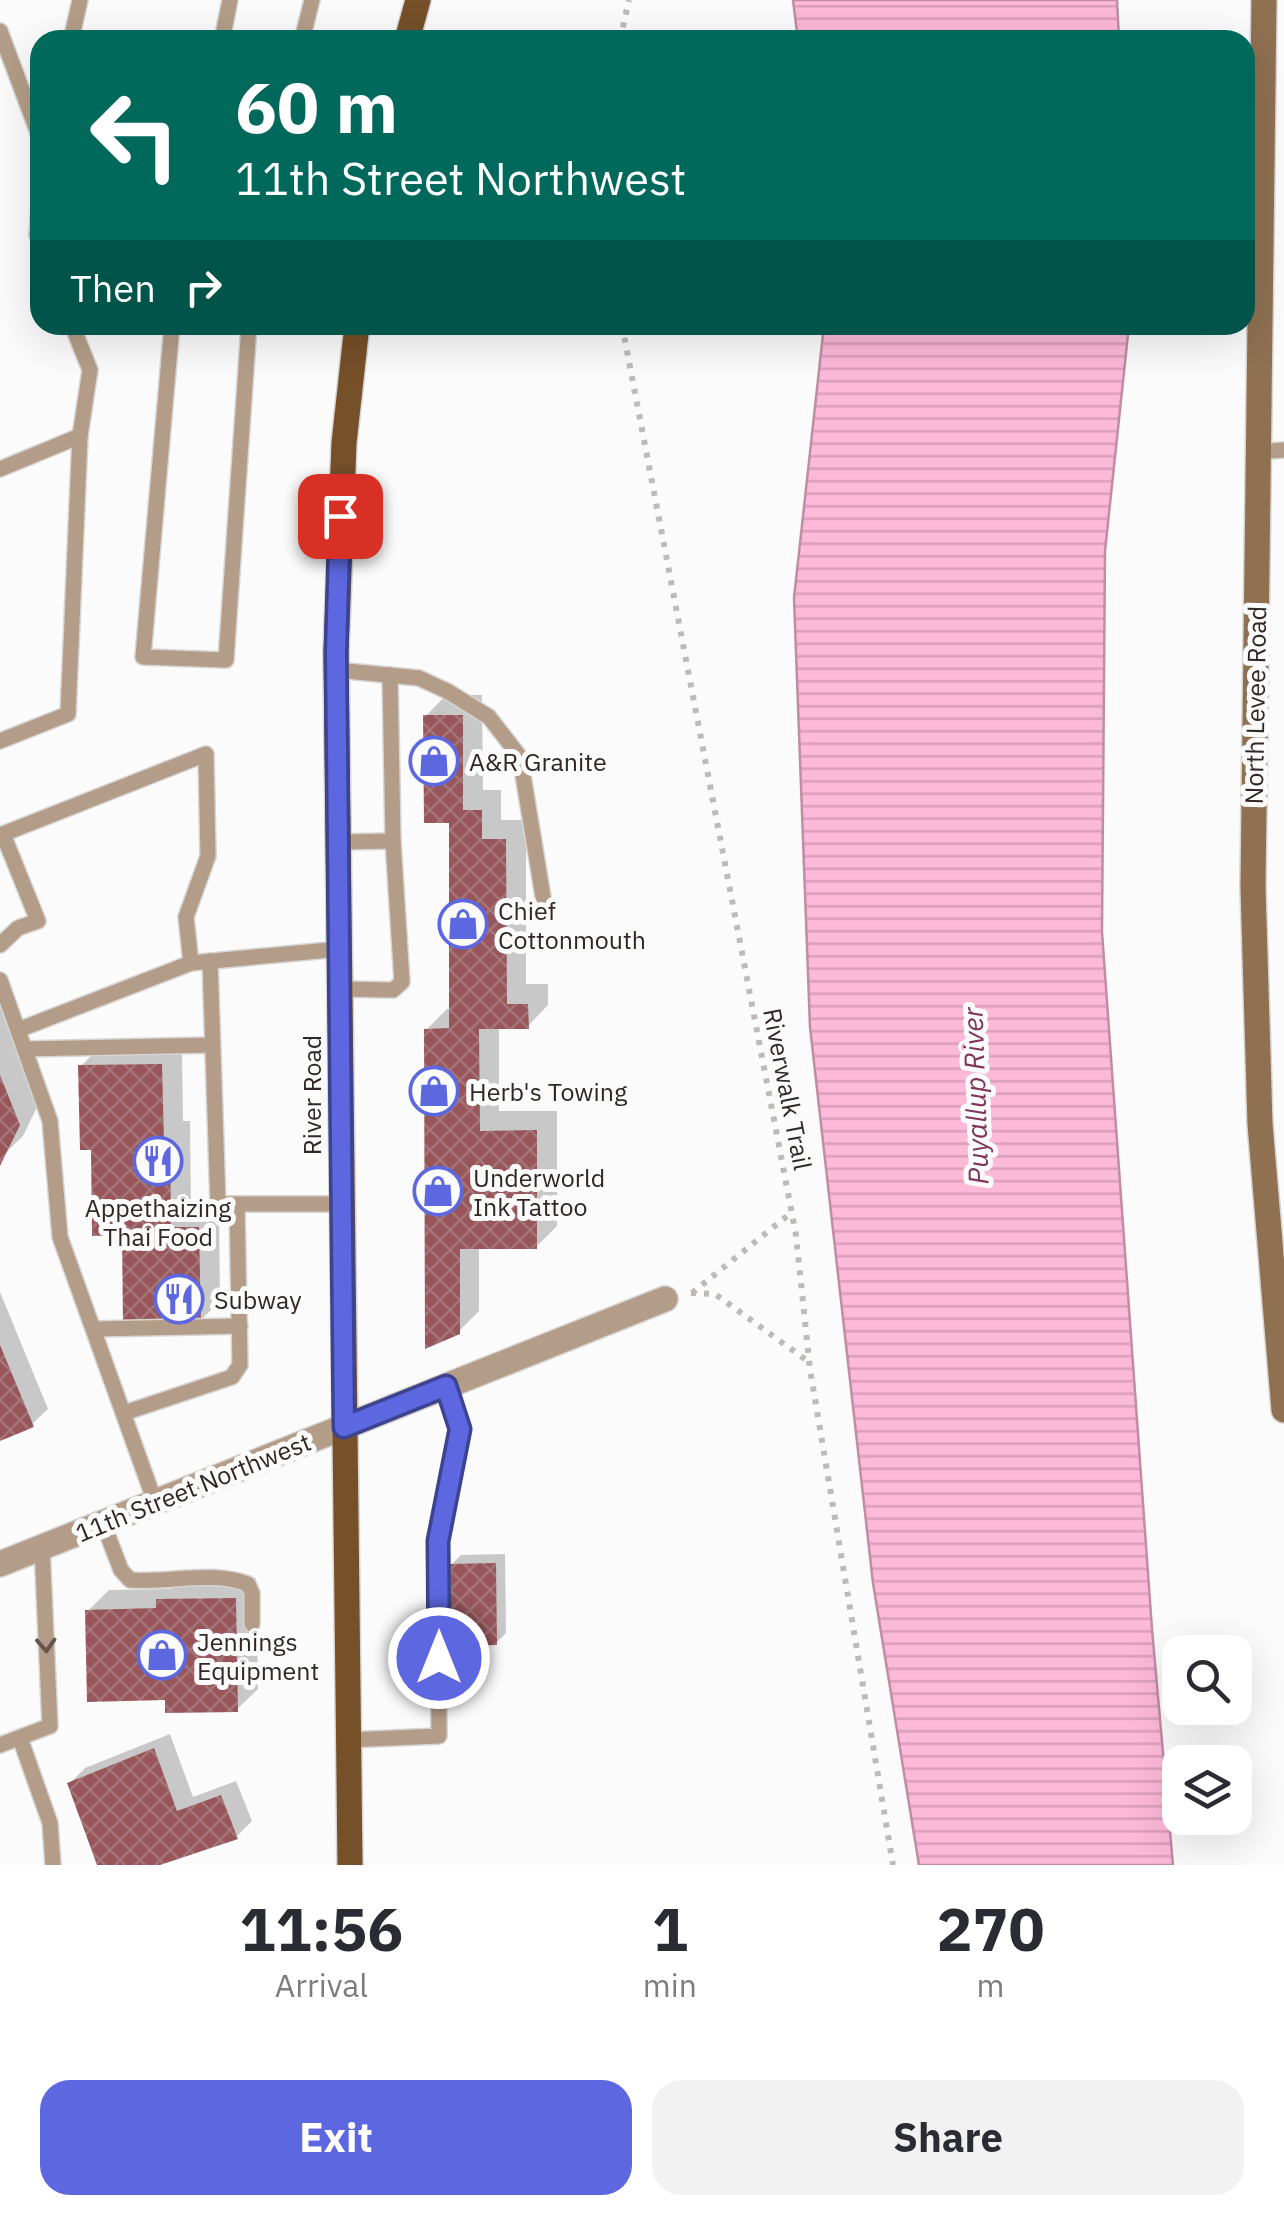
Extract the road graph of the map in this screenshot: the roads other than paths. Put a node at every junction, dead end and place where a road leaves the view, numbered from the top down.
1 (80, 0) edge
2 (230, 0) edge
3 (312, 0) edge
4 (418, 0) edge
5 (1264, 0) edge
6 (72, 30) edge
7 (224, 30) edge
8 (304, 30) edge
9 (410, 30) edge
10 (0, 31) edge
11 (30, 111) edge
12 (76, 335) edge
13 (171, 335) edge
14 (247, 335) edge
15 (356, 335) edge
16 (80, 436) junction
17 (1271, 451) edge
18 (0, 469) edge
19 (336, 670) junction
20 (390, 675) junction
21 (0, 742) edge
22 (393, 841) junction
23 (339, 842) junction
24 (545, 910) dead end
25 (0, 945) edge
26 (340, 949) junction
27 (210, 961) junction
28 (191, 963) junction
29 (0, 980) edge
30 (340, 989) junction
31 (18, 1030) junction
32 (212, 1045) junction
33 (24, 1049) junction
34 (237, 1204) junction
35 (342, 1204) junction
36 (665, 1298) road end
37 (240, 1326) junction
38 (94, 1329) junction
39 (1281, 1356) edge
40 (446, 1386) junction
41 (1284, 1410) edge
42 (124, 1413) junction
43 (344, 1427) junction
44 (155, 1502) junction
45 (103, 1523) junction
46 (42, 1547) junction
47 (0, 1564) edge
48 (252, 1624) dead end
49 (20, 1738) junction
50 (348, 1740) junction
51 (0, 1746) edge
52 (52, 1865) edge
53 (350, 1865) edge

1 - 6 lane
2 - 7 lane
3 - 8 lane
4 - 9 main road
5 - 17 street, North Levee Road
10 - 11 lane
12 - 16 lane
13 - 14 lane
15 - 19 main road, River Road
16 - 18 lane
16 - 21 lane
17 - 39 street, North Levee Road
19 - 20 lane
19 - 23 main road, River Road
20 - 22 lane
20 - 24 lane
22 - 23 lane
22 - 30 lane
23 - 26 main road, River Road
25 - 28 lane
26 - 27 lane
26 - 30 main road, River Road
27 - 28 lane
27 - 32 lane
28 - 31 lane
29 - 31 lane
30 - 35 main road, River Road
31 - 33 lane
32 - 33 lane
32 - 34 lane
33 - 38 lane
34 - 35 lane
34 - 37 lane
35 - 43 main road, River Road
36 - 40 street, 11th Street Northwest
37 - 38 lane
37 - 42 lane
38 - 42 lane
39 - 41 street, North Levee Road
40 - 43 street, 11th Street Northwest
40 - 50 lane
42 - 44 lane
43 - 44 street, 11th Street Northwest
43 - 50 main road, River Road
44 - 45 street, 11th Street Northwest
45 - 46 street, 11th Street Northwest
45 - 48 lane
46 - 47 street, 11th Street Northwest
46 -> 49 lane
49 - 51 lane
49 - 52 lane
50 - 53 main road, River Road

